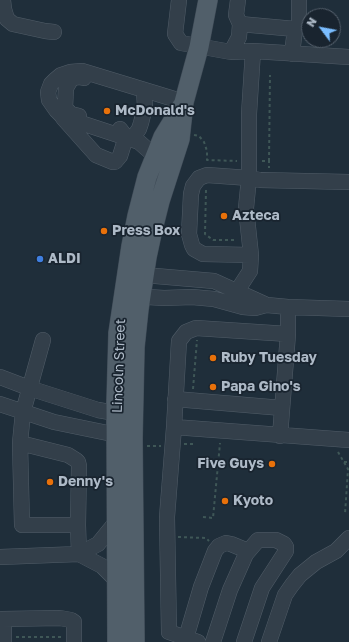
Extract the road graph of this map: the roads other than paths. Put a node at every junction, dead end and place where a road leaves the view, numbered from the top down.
1 (3, 0) edge
2 (180, 0) edge
3 (208, 0) edge
4 (238, 0) edge
5 (299, 0) edge
6 (240, 24) junction
7 (296, 29) junction
8 (54, 32) dead end
9 (199, 47) junction
10 (253, 51) junction
11 (231, 52) junction
12 (292, 54) junction
13 (349, 57) edge
14 (92, 74) junction
15 (144, 91) junction
16 (184, 102) junction
17 (64, 112) junction
18 (129, 138) junction
19 (155, 156) junction
20 (249, 178) junction
21 (349, 182) edge
22 (246, 255) junction
23 (135, 276) junction
24 (132, 296) junction
25 (235, 298) junction
26 (288, 307) junction
27 (349, 309) edge
28 (288, 334) junction
29 (43, 340) dead end
30 (0, 377) edge
31 (29, 388) junction
32 (175, 399) junction
33 (0, 404) edge
34 (282, 408) junction
35 (23, 412) junction
36 (125, 414) junction
37 (174, 427) junction
38 (280, 436) junction
39 (131, 440) junction
40 (349, 440) edge
41 (20, 443) junction
42 (116, 522) junction
43 (78, 525) junction
44 (349, 538) edge
45 (248, 551) junction
46 (79, 554) junction
47 (0, 557) edge
48 (117, 581) junction
49 (1, 621) edge
50 (9, 637) edge
51 (169, 637) edge
52 (71, 640) edge
53 (192, 640) edge
54 (117, 642) edge
55 (135, 642) edge
56 (213, 642) edge
57 (244, 642) edge
58 (269, 642) edge

1 - 8 street
2 - 9 street
3 - 9 main road, Lincoln Street
4 - 6 street
5 - 7 street
6 - 7 street
6 - 11 street
7 - 12 street
9 - 11 street
9 - 16 main road, Lincoln Street
10 - 11 street
10 - 12 street
10 - 20 street
12 - 13 street
14 - 15 street
14 - 17 street
14 - 17 street
15 - 16 street
15 - 18 street
16 - 19 main road, Lincoln Street
16 - 23 main road, Lincoln Street
17 - 18 street
17 - 18 street
18 - 19 street
19 - 23 main road, Lincoln Street
20 - 21 street
20 - 22 street
20 - 22 street
22 - 25 street
23 - 24 main road, Lincoln Street
23 - 25 street
24 - 25 street
24 - 36 main road, Lincoln Street
25 - 26 street
26 - 27 street
26 - 28 street
28 - 32 street
28 - 34 street
29 - 31 street
30 - 31 street
31 - 35 street
31 - 36 street
32 - 34 street
32 - 37 street
33 - 35 street
34 - 38 street
35 - 39 street
35 - 41 street
36 - 39 main road, Lincoln Street
37 - 38 street
37 - 51 street
38 - 40 street
39 - 42 main road, Lincoln Street
39 - 55 main road, Lincoln Street
41 - 43 street
41 - 43 street
42 - 46 street
42 - 48 main road, Lincoln Street
43 - 46 street
44 - 58 street
45 - 53 street
45 - 56 street
45 - 57 street
46 - 47 street
46 - 48 street
48 - 54 main road, Lincoln Street
49 - 50 street
49 - 52 street
51 - 53 street

